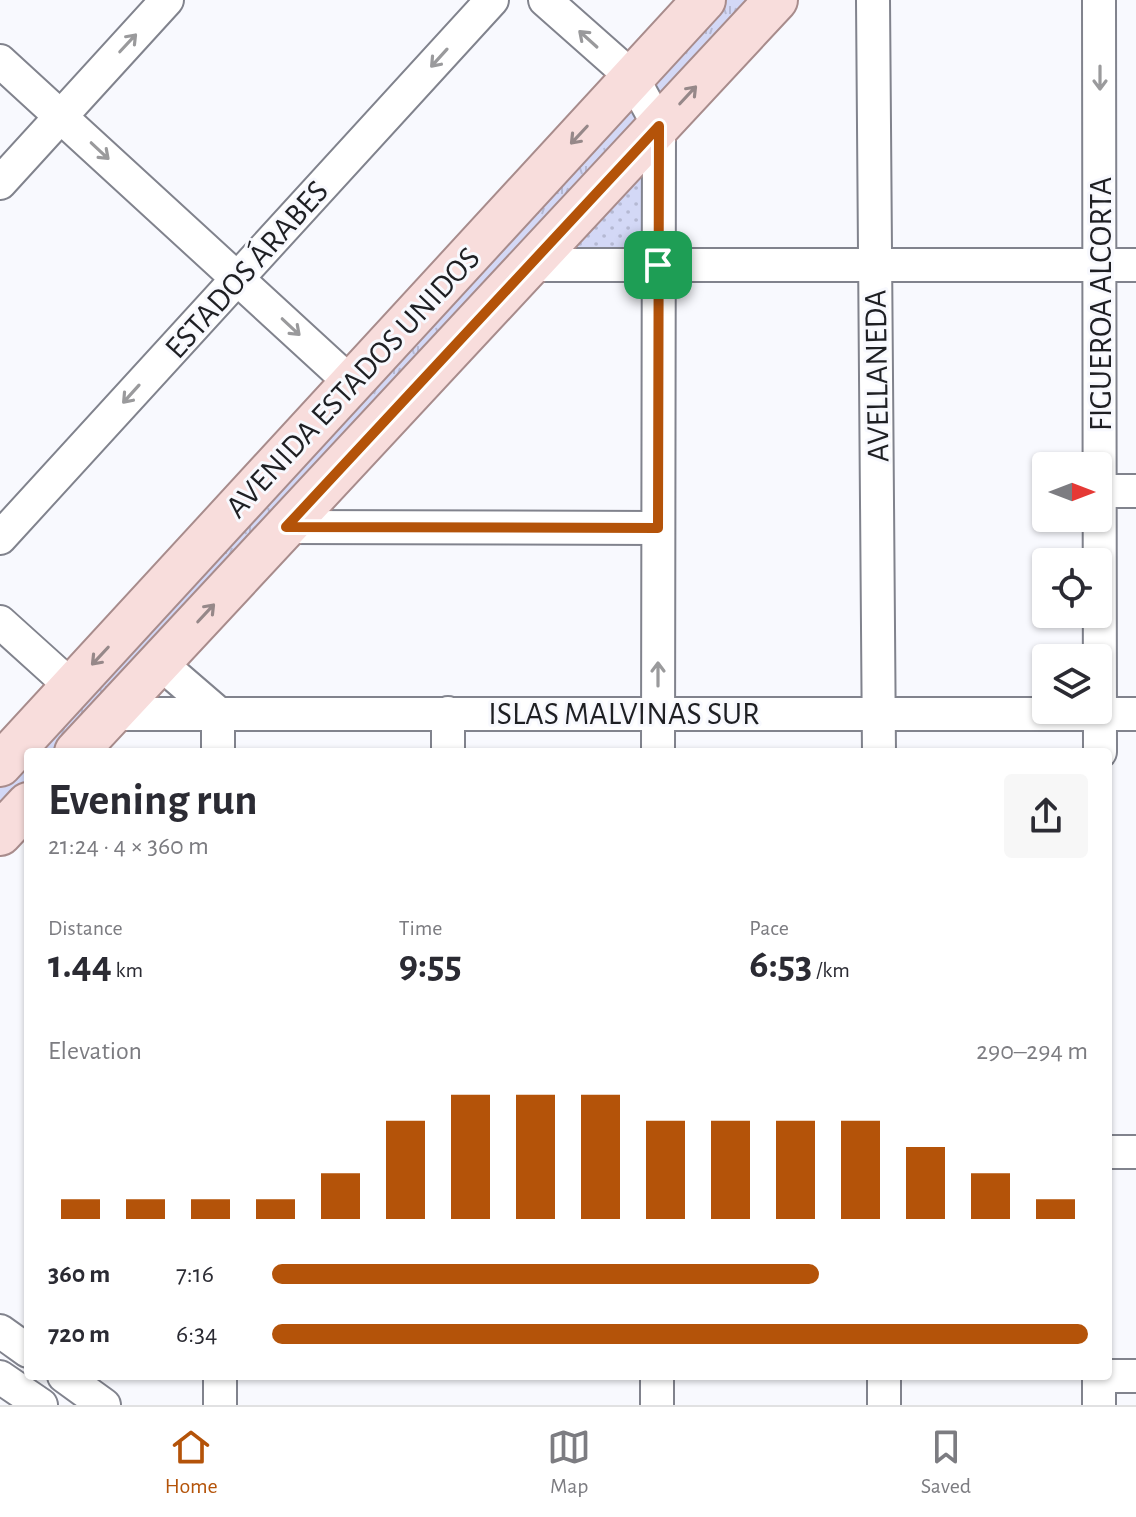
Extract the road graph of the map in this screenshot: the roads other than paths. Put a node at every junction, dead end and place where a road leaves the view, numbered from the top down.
1 (167, 0) edge
2 (492, 0) edge
3 (545, 0) edge
4 (704, 0) edge
5 (776, 0) edge
6 (873, 0) edge
7 (1099, 0) edge
8 (0, 61) edge
9 (632, 77) junction
10 (61, 116) junction
11 (659, 126) junction
12 (0, 183) edge
13 (529, 265) junction
14 (658, 265) junction
15 (875, 265) junction
16 (1100, 265) junction
17 (1136, 265) edge
18 (238, 278) junction
19 (351, 383) junction
20 (1100, 452) edge
21 (1112, 491) edge
22 (1136, 491) edge
23 (286, 527) junction
24 (658, 528) junction
25 (1100, 532) edge
26 (0, 538) edge
27 (0, 622) edge
28 (1100, 644) edge
29 (160, 663) junction
30 (72, 687) junction
31 (218, 713) junction
32 (448, 713) junction
33 (658, 713) junction
34 (879, 713) junction
35 (112, 714) junction
36 (1032, 714) edge
37 (1112, 714) edge
38 (1136, 714) edge
39 (1100, 724) edge
40 (80, 748) edge
41 (218, 748) edge
42 (448, 748) edge
43 (658, 748) edge
44 (879, 748) edge
45 (1100, 748) edge
46 (0, 765) edge
47 (24, 808) edge
48 (0, 834) edge
49 (1112, 1152) edge
50 (1136, 1152) edge
51 (0, 1331) edge
52 (24, 1348) edge
53 (1112, 1376) edge
54 (1136, 1376) edge
55 (0, 1377) edge
56 (70, 1380) edge
57 (220, 1380) edge
58 (657, 1380) edge
59 (884, 1380) edge
60 (1099, 1380) edge
61 (41, 1405) edge
62 (104, 1405) edge
63 (220, 1405) edge
64 (657, 1405) edge
65 (884, 1405) edge
66 (1099, 1405) edge

10 -> 1 street
2 -> 18 street, ESTADOS ÁRABES
9 -> 3 street
4 - 9 main road, AVENIDA ESTADOS UNIDOS
11 -> 5 main road, AVENIDA ESTADOS UNIDOS
6 - 15 street, AVELLANEDA
7 -> 16 street, FIGUEROA ALCORTA
8 - 10 street
9 - 11 street
9 -> 19 main road, AVENIDA ESTADOS UNIDOS
10 - 12 street
10 -> 18 street
11 - 13 main road, AVENIDA ESTADOS UNIDOS
11 - 14 street
13 - 14 street
13 - 23 main road, AVENIDA ESTADOS UNIDOS
14 - 15 street
14 - 24 street
15 - 16 street
15 - 34 street, AVELLANEDA
16 - 17 street
16 - 20 street, FIGUEROA ALCORTA
18 -> 19 street
18 -> 26 street, ESTADOS ÁRABES
19 -> 30 main road, AVENIDA ESTADOS UNIDOS
21 - 22 street
23 - 24 street
29 -> 23 main road, AVENIDA ESTADOS UNIDOS
33 -> 24 street
25 - 28 street, FIGUEROA ALCORTA
27 - 30 street
29 - 31 street
29 - 35 main road, AVENIDA ESTADOS UNIDOS
30 - 46 main road, AVENIDA ESTADOS UNIDOS
31 - 32 street, ISLAS MALVINAS SUR
31 - 35 street, ISLAS MALVINAS SUR
31 - 41 street
32 - 33 street, ISLAS MALVINAS SUR
32 - 42 street
33 - 34 street, ISLAS MALVINAS SUR
33 - 43 street
34 - 36 street, ISLAS MALVINAS SUR
34 - 44 street, AVELLANEDA
35 - 40 main road, AVENIDA ESTADOS UNIDOS
37 - 38 street, ISLAS MALVINAS SUR
39 - 45 street, FIGUEROA ALCORTA
47 - 48 main road
49 - 50 street
51 - 52 street
53 - 54 street
55 - 61 street
56 - 62 street
57 - 63 street
58 - 64 street
59 - 65 street
60 - 66 street

